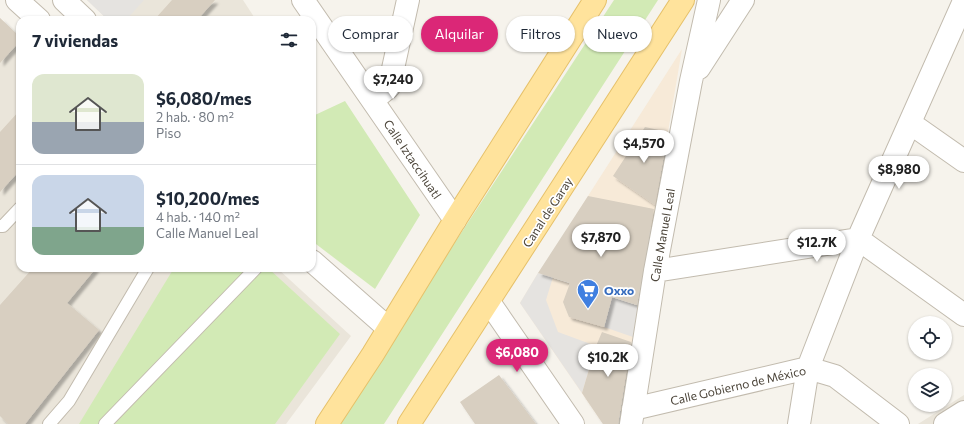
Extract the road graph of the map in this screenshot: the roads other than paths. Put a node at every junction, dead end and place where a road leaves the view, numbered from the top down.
1 (17, 0) edge
2 (64, 0) edge
3 (304, 0) edge
4 (408, 0) edge
5 (596, 0) edge
6 (684, 0) edge
7 (710, 0) edge
8 (743, 0) edge
9 (964, 1) edge
10 (35, 16) edge
11 (81, 16) edge
12 (315, 16) edge
13 (316, 18) edge
14 (691, 81) junction
15 (372, 100) junction
16 (910, 123) junction
17 (964, 161) edge
18 (16, 212) edge
19 (455, 220) junction
20 (0, 226) edge
21 (858, 239) junction
22 (316, 265) edge
23 (655, 271) junction
24 (146, 272) edge
25 (252, 272) edge
26 (489, 302) junction
27 (964, 315) edge
28 (388, 328) junction
29 (808, 368) junction
30 (964, 412) edge
31 (632, 416) edge
32 (49, 424) edge
33 (106, 424) edge
34 (327, 424) edge
35 (410, 424) edge
36 (574, 424) edge
37 (799, 424) edge
38 (898, 424) edge
39 (945, 424) edge

1 - 10 street
2 - 11 street
3 - 12 street, Calle Iztaccihuatl
4 - 15 street
5 - 19 main road
6 - 26 main road, Canal de Garay
7 - 14 street, Calle Manuel Leal
8 - 14 street
9 - 16 street
13 - 15 street, Calle Iztaccihuatl
14 - 23 street, Calle Manuel Leal
15 - 19 street, Calle Iztaccihuatl
16 - 17 street
16 - 21 street
18 - 20 lane
19 - 28 main road
21 - 23 street
21 - 27 street
21 - 29 street
22 - 28 street
23 - 31 street, Calle Manuel Leal
24 - 32 lane
25 - 33 lane
26 - 35 main road, Canal de Garay
26 - 36 street
28 - 34 main road
29 - 31 street, Calle Gobierno de México
29 - 37 street
29 - 38 street, Calle Gobierno de México
30 - 39 street

